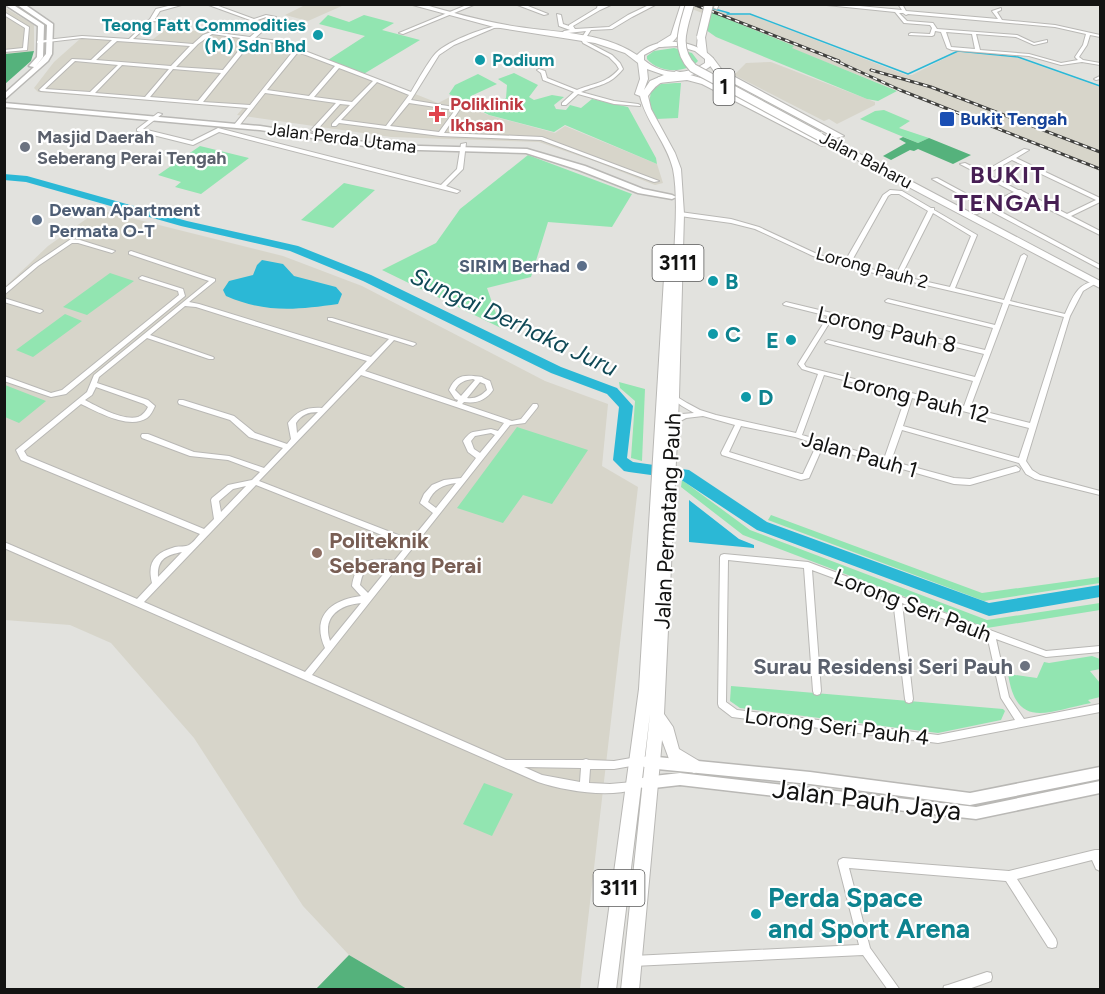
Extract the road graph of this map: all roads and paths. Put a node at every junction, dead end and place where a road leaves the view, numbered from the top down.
1 (7, 4) edge
2 (19, 4) edge
3 (183, 4) edge
4 (208, 4) edge
5 (412, 4) edge
6 (474, 4) edge
7 (517, 4) edge
8 (611, 4) edge
9 (655, 4) edge
10 (685, 4) edge
11 (690, 4) edge
12 (698, 4) edge
13 (819, 4) edge
14 (848, 4) edge
15 (900, 4) edge
16 (227, 6) edge
17 (430, 6) edge
18 (545, 6) edge
19 (714, 6) edge
20 (600, 7) edge
21 (841, 7) junction
22 (213, 8) junction
23 (532, 9) junction
24 (1000, 9) dead end
25 (4, 13) edge
26 (897, 13) junction
27 (546, 14) dead end
28 (906, 14) junction
29 (453, 15) junction
30 (559, 15) dead end
31 (44, 19) junction
32 (152, 20) junction
33 (184, 20) dead end
34 (253, 20) junction
35 (35, 21) junction
36 (480, 21) junction
37 (1001, 21) junction
38 (503, 26) junction
39 (232, 28) dead end
40 (933, 29) junction
41 (573, 30) junction
42 (589, 30) junction
43 (943, 31) junction
44 (401, 33) dead end
45 (479, 33) junction
46 (974, 33) junction
47 (1088, 33) junction
48 (911, 34) dead end
49 (561, 36) junction
50 (1101, 36) edge
51 (116, 39) junction
52 (252, 39) junction
53 (583, 39) junction
54 (49, 40) junction
55 (130, 40) junction
56 (1045, 41) dead end
57 (39, 42) junction
58 (608, 42) junction
59 (194, 45) junction
60 (659, 45) junction
61 (297, 50) junction
62 (4, 51) edge
63 (978, 51) junction
64 (704, 52) junction
65 (710, 60) junction
66 (93, 61) junction
67 (640, 61) junction
68 (1082, 61) junction
69 (121, 64) junction
70 (1101, 64) edge
71 (338, 66) junction
72 (173, 68) junction
73 (539, 70) dead end
74 (225, 72) junction
75 (674, 74) junction
76 (725, 75) junction
77 (659, 80) junction
78 (375, 81) junction
79 (701, 81) junction
80 (417, 84) junction
81 (4, 90) edge
82 (577, 90) junction
83 (403, 91) junction
84 (264, 92) junction
85 (91, 94) junction
86 (412, 94) junction
87 (147, 98) junction
88 (310, 98) junction
89 (4, 101) edge
90 (408, 101) junction
91 (200, 102) junction
92 (339, 102) junction
93 (354, 104) junction
94 (564, 104) dead end
95 (638, 105) junction
96 (252, 106) junction
97 (157, 117) junction
98 (239, 123) junction
99 (387, 127) junction
100 (314, 130) junction
101 (440, 134) junction
102 (822, 135) junction
103 (464, 146) junction
104 (1026, 150) dead end
105 (866, 158) junction
106 (1012, 158) junction
107 (963, 164) dead end
108 (984, 174) junction
109 (643, 176) junction
110 (935, 179) dead end
111 (656, 181) dead end
112 (634, 182) junction
113 (443, 186) junction
114 (457, 191) dead end
115 (1019, 191) junction
116 (672, 194) junction
117 (1100, 200) edge
118 (987, 207) junction
119 (932, 209) junction
120 (975, 213) junction
121 (680, 214) junction
122 (1068, 216) junction
123 (1101, 233) edge
124 (112, 251) dead end
125 (131, 253) dead end
126 (1024, 256) dead end
127 (846, 265) junction
128 (1101, 267) edge
129 (898, 276) junction
130 (142, 278) dead end
131 (1099, 282) edge
132 (952, 289) junction
133 (4, 293) edge
134 (4, 300) edge
135 (888, 301) dead end
136 (1007, 302) junction
137 (186, 304) junction
138 (786, 304) dead end
139 (40, 311) dead end
140 (831, 316) junction
141 (1067, 316) junction
142 (330, 320) dead end
143 (997, 327) junction
144 (145, 335) junction
145 (392, 339) junction
146 (828, 342) dead end
147 (413, 344) dead end
148 (987, 353) junction
149 (211, 358) dead end
150 (372, 360) junction
151 (360, 372) junction
152 (822, 373) junction
153 (4, 378) edge
154 (480, 378) junction
155 (977, 380) junction
156 (94, 384) junction
157 (910, 395) junction
158 (674, 397) junction
159 (81, 402) junction
160 (182, 402) dead end
161 (460, 402) junction
162 (535, 406) dead end
163 (966, 409) junction
164 (323, 410) junction
165 (704, 414) junction
166 (509, 422) junction
167 (673, 422) junction
168 (740, 422) junction
169 (1032, 426) junction
170 (899, 427) junction
171 (500, 434) junction
172 (145, 436) dead end
173 (798, 436) junction
174 (294, 440) junction
175 (821, 443) junction
176 (287, 447) junction
177 (481, 458) junction
178 (665, 460) junction
179 (1022, 461) junction
180 (887, 462) junction
181 (1016, 469) dead end
182 (265, 471) junction
183 (463, 480) junction
184 (254, 482) junction
185 (664, 488) junction
186 (1101, 493) edge
187 (437, 512) junction
188 (218, 519) junction
189 (205, 533) junction
190 (412, 544) junction
191 (4, 545) edge
192 (190, 548) junction
193 (724, 557) joint
194 (396, 564) junction
195 (808, 565) junction
196 (156, 584) junction
197 (897, 598) junction
198 (368, 599) junction
199 (138, 603) junction
200 (991, 634) junction
201 (329, 648) junction
202 (1101, 649) edge
203 (306, 677) junction
204 (817, 691) dead end
205 (909, 699) dead end
206 (1101, 708) edge
207 (657, 716) junction
208 (1022, 723) junction
209 (645, 761) junction
210 (504, 763) junction
211 (586, 763) junction
212 (694, 766) junction
213 (1101, 773) edge
214 (651, 781) junction
215 (633, 786) junction
216 (584, 787) junction
217 (1101, 788) edge
218 (1098, 855) edge
219 (1101, 866) edge
220 (1009, 876) junction
221 (1052, 943) dead end
222 (865, 950) junction
223 (633, 961) junction
224 (987, 977) dead end
225 (607, 990) edge
226 (630, 990) edge
227 (895, 990) edge
228 (948, 990) edge

1 - 35 street
2 - 31 street
3 - 32 street
4 - 22 street
5 - 17 main road
6 - 29 street
7 - 23 street
8 - 20 street
9 - 42 street
10 - 60 highway
11 - 102 highway, Jalan Baharu / 1, bridge
12 - 102 highway, Jalan Baharu / 1, bridge
13 - 21 street
14 - 21 street
15 - 28 street
16 - 22 street
17 - 29 main road
18 - 23 street
19 - 64 highway, bridge
20 - 41 street
21 - 26 street
22 - 34 street
23 - 27 street
24 - 37 street
25 - 62 street
26 - 28 street
26 - 40 street
28 - 37 street
29 - 36 main road
29 - 44 street
30 - 41 street
31 - 35 street
31 - 54 street
32 - 33 street
32 - 55 street
34 - 39 street
34 - 52 street
35 - 57 street
36 - 38 main road
36 - 45 street
37 - 47 street
38 - 45 street
38 - 49 main road
40 - 43 street
40 - 48 street
41 - 42 street
41 - 49 street
42 - 53 street
43 - 46 street
43 - 63 street
45 - 80 street
46 - 56 street
46 - 63 street
47 - 50 street
47 - 68 street
49 - 53 main road
51 - 54 street
51 - 55 street
51 - 66 street
52 - 59 street
52 - 61 street
52 - 74 street
53 - 58 main road
53 - 82 street
54 - 57 street
54 - 89 street
55 - 59 street
57 - 81 street
58 - 60 main road
58 - 67 main road
59 - 72 street
60 - 64 main road
60 - 67 main road
61 - 71 street
61 - 84 street
63 - 68 street
64 - 65 main road
65 - 75 main road
65 - 76 highway
66 - 69 street
66 - 85 street
67 - 75 main road
67 - 95 main road
68 - 70 street
69 - 72 street
69 - 85 street
71 - 78 street
71 - 88 street
72 - 74 street
72 - 87 street
73 - 82 street
74 - 91 street
75 - 77 main road
75 - 79 highway
76 - 79 highway
76 - 105 highway
77 - 79 highway
77 - 121 main road, Jalan Permatang Pauh / 3111
78 - 83 street
78 - 93 street
79 - 105 highway
80 - 83 street
80 - 86 street
82 - 94 street
82 - 95 street
83 - 86 street
84 - 88 street
84 - 96 street
85 - 87 street
86 - 90 street
87 - 91 street
88 - 92 street
89 - 97 street, Jalan Perda Utama
90 - 99 street
90 - 101 street
91 - 96 street
92 - 93 street
92 - 100 street
93 - 99 street
95 - 116 main road, Jalan Permatang Pauh / 3111
96 - 98 street
97 - 98 street, Jalan Perda Utama
97 - 113 street
98 - 100 street, Jalan Perda Utama
98 - 103 street, Jalan Perda Utama
99 - 101 street
100 - 103 street, Jalan Perda Utama
101 - 109 street
102 - 105 highway, Jalan Baharu / 1
103 - 112 street, Jalan Perda Utama
103 - 113 street
103 - 116 street, Jalan Perda Utama
104 - 106 street
105 - 120 highway, Jalan Baharu / 1
105 - 131 highway, Jalan Baharu / 1
106 - 108 street
106 - 117 street
107 - 108 street
108 - 115 street
109 - 111 street
109 - 112 street
110 - 118 street
112 - 116 street, Jalan Perda Utama
113 - 114 street
115 - 118 street
115 - 122 street
116 - 178 main road, Jalan Permatang Pauh / 3111
117 - 122 street
118 - 120 street
118 - 128 street
119 - 127 street
119 - 129 street
119 - 132 street
120 - 131 highway, Jalan Baharu / 1
121 - 127 street, Lorong Pauh 2
121 - 158 main road, Jalan Permatang Pauh / 3111
122 - 123 street
124 - 133 street
125 - 137 street
126 - 136 street
127 - 129 street, Lorong Pauh 2
129 - 132 street, Lorong Pauh 2
130 - 153 street
131 - 141 street
132 - 136 street, Lorong Pauh 2
134 - 139 street
135 - 143 street
136 - 141 street, Lorong Pauh 2
136 - 143 street
137 - 144 street
137 - 150 street
138 - 140 street, Lorong Pauh 8
140 - 148 street, Lorong Pauh 8
140 - 152 street, Lorong Pauh 12
141 - 169 street
142 - 145 street
143 - 148 street
144 - 149 street
144 - 156 street
145 - 147 street
145 - 150 street
146 - 155 street
148 - 155 street
150 - 151 street
151 - 161 street
151 - 164 street
152 - 157 street, Lorong Pauh 12
152 - 173 street
154 - 161 street
154 - 161 street
154 - 161 street
155 - 163 street
156 - 159 street
156 - 159 street
157 - 163 street, Lorong Pauh 12
157 - 170 street
158 - 165 street, Jalan Pauh 1
158 - 167 main road, Jalan Permatang Pauh / 3111
159 - 189 street
160 - 176 street
161 - 166 street
162 - 166 street
163 - 169 street, Lorong Pauh 12
164 - 174 street
164 - 174 street
165 - 167 street, Jalan Pauh 1
165 - 168 street, Jalan Pauh 1
166 - 171 street
167 - 178 main road, Jalan Permatang Pauh / 3111
168 - 173 street, Jalan Pauh 1
168 - 175 street
169 - 179 street
170 - 179 street
170 - 180 street
171 - 177 street
171 - 177 street
172 - 182 street
173 - 175 street, Jalan Pauh 1
174 - 176 street
175 - 180 street, Jalan Pauh 1
176 - 182 street
177 - 183 street
178 - 185 main road, Jalan Permatang Pauh / 3111
179 - 186 street
180 - 181 street, Jalan Pauh 1
182 - 184 street
183 - 187 street
183 - 187 street
184 - 188 street
184 - 188 street
184 - 190 street
185 - 207 main road, Jalan Permatang Pauh / 3111
185 - 209 main road, Jalan Permatang Pauh / 3111
187 - 190 street
188 - 189 street
189 - 192 street
190 - 194 street
191 - 199 street
192 - 196 street
192 - 196 street
193 - 195 street, Lorong Seri Pauh
193 - 208 street, Lorong Seri Pauh 4
194 - 198 street
194 - 198 street
195 - 197 street, Lorong Seri Pauh
195 - 204 street
196 - 199 street
197 - 200 street, Lorong Seri Pauh
197 - 205 street
198 - 201 street
198 - 201 street
199 - 203 street
200 - 202 street, Lorong Seri Pauh
200 - 208 street
201 - 203 street
203 - 210 street
206 - 208 street, Lorong Seri Pauh 4
207 - 209 main road, Jalan Permatang Pauh / 3111
207 - 212 main road
209 - 211 street
209 - 212 street, Jalan Pauh Jaya
209 - 214 main road, Jalan Permatang Pauh / 3111
209 - 215 main road, Jalan Permatang Pauh / 3111
210 - 211 street
210 - 216 street
211 - 216 street
212 - 213 street, Jalan Pauh Jaya
214 - 215 street, Jalan Pauh Jaya
214 - 217 street, Jalan Pauh Jaya
214 - 223 main road, Jalan Permatang Pauh / 3111
215 - 216 street
215 - 225 main road, Jalan Permatang Pauh / 3111
218 - 219 street
218 - 220 street
220 - 221 street
220 - 222 street
222 - 223 street
222 - 227 street
223 - 226 main road, Jalan Permatang Pauh / 3111
224 - 228 street

